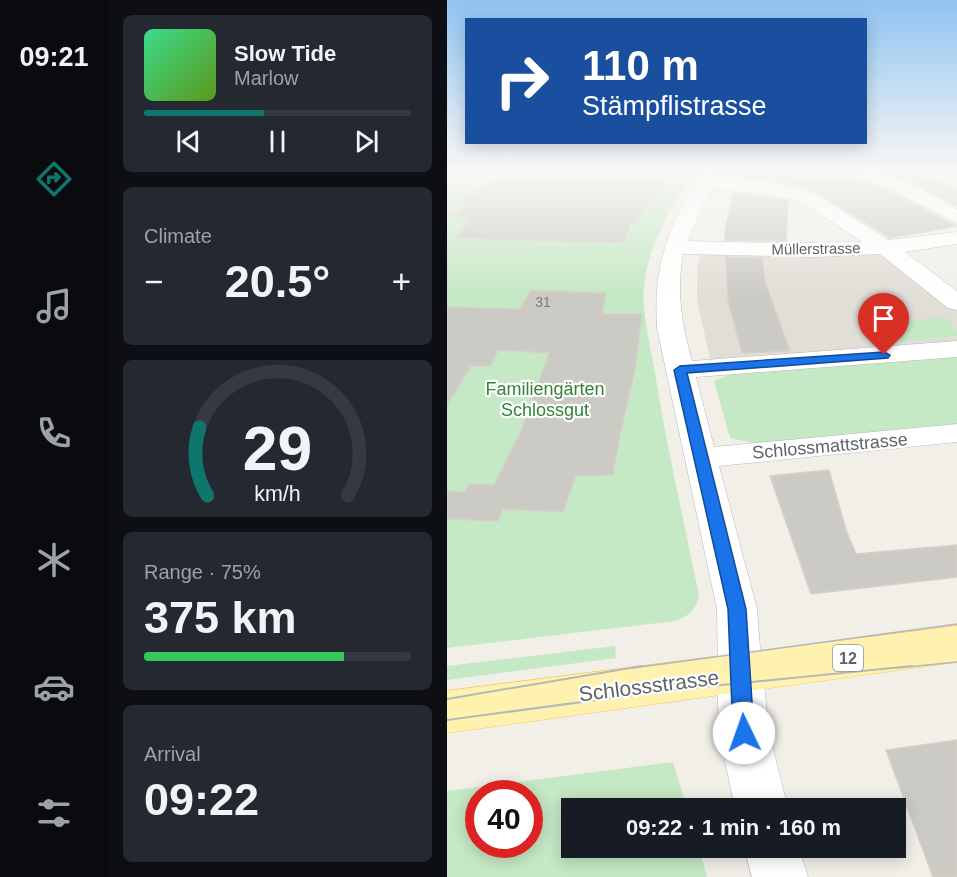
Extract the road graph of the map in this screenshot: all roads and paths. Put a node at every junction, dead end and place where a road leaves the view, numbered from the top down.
1 (686, 214) edge
2 (833, 214) edge
3 (957, 238) edge
4 (675, 247) junction
5 (885, 247) junction
6 (957, 303) edge
7 (957, 349) edge
8 (680, 370) junction
9 (957, 433) edge
10 (702, 458) junction
11 (957, 644) edge
12 (740, 674) junction
13 (447, 712) edge
14 (760, 798) edge
15 (775, 858) edge
16 (780, 877) edge

1 - 4 street
2 - 5 street
3 - 5 street, Müllerstrasse
4 - 5 street, Müllerstrasse
4 - 8 street
5 - 6 street
7 - 8 street
8 - 10 street
9 - 10 street, Schlossmattstrasse
10 - 12 street
11 - 12 main road, Schlossstrasse / 12
12 - 13 main road, Schlossstrasse / 12
12 - 14 street
15 - 16 street

